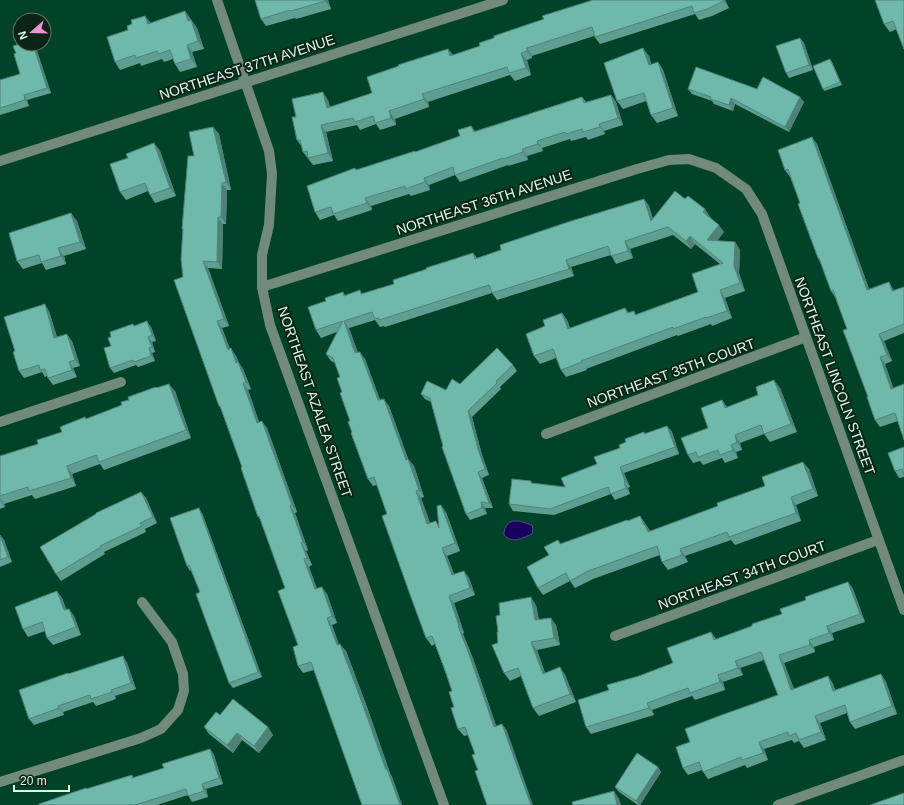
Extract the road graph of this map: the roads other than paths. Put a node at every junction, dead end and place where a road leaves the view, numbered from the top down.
1 (217, 0) edge
2 (503, 0) edge
3 (246, 82) junction
4 (0, 161) edge
5 (716, 168) joint
6 (262, 287) junction
7 (806, 338) junction
8 (122, 382) dead end
9 (0, 422) edge
10 (546, 434) dead end
11 (878, 540) junction
12 (142, 602) dead end
13 (904, 610) edge
14 (615, 636) dead end
15 (904, 760) edge
16 (0, 782) edge
17 (444, 805) edge
18 (778, 805) edge

1 - 3 street, NORTHEAST AZALEA STREET
2 - 3 street, NORTHEAST 37TH AVENUE
3 - 4 street, NORTHEAST 37TH AVENUE
3 - 6 street, NORTHEAST AZALEA STREET
5 - 6 street, NORTHEAST 36TH AVENUE
5 - 7 street, NORTHEAST LINCOLN STREET
6 - 17 street, NORTHEAST AZALEA STREET
7 - 10 street, NORTHEAST 35TH COURT
7 - 11 street, NORTHEAST LINCOLN STREET
8 - 9 street
11 - 13 street, NORTHEAST LINCOLN STREET
11 - 14 street, NORTHEAST 34TH COURT
12 - 16 street
15 - 18 street

